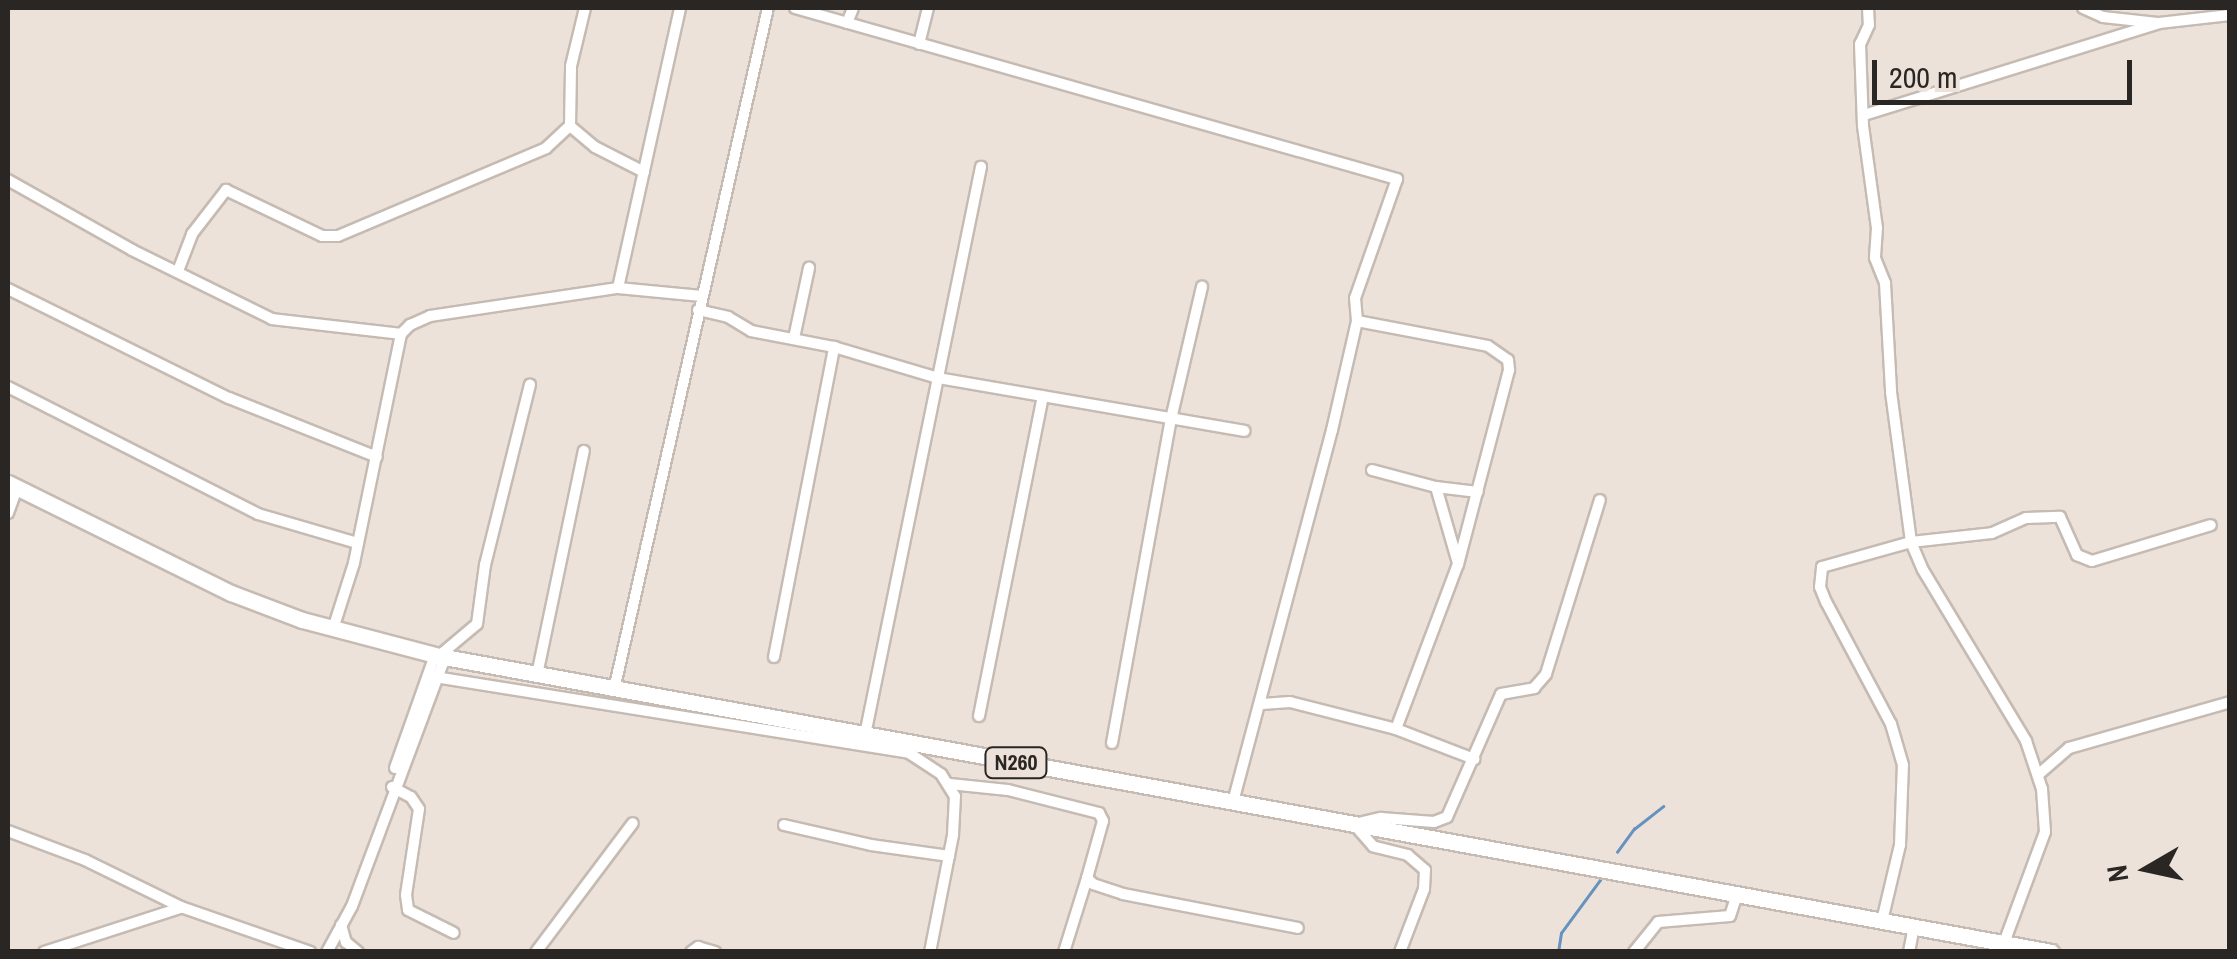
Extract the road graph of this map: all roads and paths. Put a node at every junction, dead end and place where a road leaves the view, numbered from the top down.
1 (585, 8) edge
2 (680, 8) edge
3 (768, 8) edge
4 (795, 8) edge
5 (853, 8) edge
6 (928, 8) edge
7 (1868, 8) edge
8 (2082, 8) edge
9 (2230, 15) edge
10 (847, 23) junction
11 (2159, 24) junction
12 (919, 44) junction
13 (1864, 115) junction
14 (570, 126) junction
15 (981, 167) dead end
16 (644, 172) junction
17 (8, 180) edge
18 (809, 268) dead end
19 (178, 271) junction
20 (1202, 287) dead end
21 (618, 288) junction
22 (8, 290) edge
23 (702, 296) junction
24 (698, 310) junction
25 (1356, 321) junction
26 (401, 334) junction
27 (794, 338) junction
28 (834, 347) junction
29 (938, 378) junction
30 (530, 384) dead end
31 (8, 387) edge
32 (1042, 396) junction
33 (1171, 418) junction
34 (1244, 432) dead end
35 (584, 452) dead end
36 (377, 457) junction
37 (1372, 470) dead end
38 (12, 486) edge
39 (1436, 487) junction
40 (1478, 492) junction
41 (1600, 500) dead end
42 (8, 513) edge
43 (2210, 525) dead end
44 (1910, 542) junction
45 (357, 543) junction
46 (1458, 564) junction
47 (333, 629) junction
48 (440, 656) junction
49 (774, 657) dead end
50 (537, 675) junction
51 (433, 676) junction
52 (614, 690) junction
53 (2230, 702) edge
54 (1262, 704) junction
55 (979, 716) dead end
56 (1396, 729) junction
57 (865, 735) junction
58 (888, 739) junction
59 (1112, 743) dead end
60 (909, 753) junction
61 (1474, 759) junction
62 (2039, 774) junction
63 (950, 784) junction
64 (392, 787) junction
65 (1233, 802) junction
66 (633, 822) dead end
67 (1354, 824) junction
68 (784, 825) dead end
69 (8, 831) edge
70 (950, 856) junction
71 (1088, 878) junction
72 (1737, 894) junction
73 (181, 907) junction
74 (343, 920) junction
75 (1882, 921) junction
76 (1914, 927) junction
77 (1298, 928) dead end
78 (454, 933) dead end
79 (2004, 943) junction
80 (44, 952) edge
81 (310, 952) edge
82 (327, 952) edge
83 (358, 952) edge
84 (536, 952) edge
85 (691, 952) edge
86 (715, 952) edge
87 (930, 952) edge
88 (1064, 952) edge
89 (1400, 952) edge
90 (1634, 952) edge
91 (1909, 952) edge
92 (2052, 952) edge

1 - 14 street
2 - 16 street
3 - 23 street
4 - 10 street
5 - 10 street
6 - 12 street
7 - 13 street
8 - 11 street
9 - 11 street
10 - 12 street
11 - 13 street
12 - 25 street
13 - 44 street
14 - 16 street
14 - 19 street
15 - 29 street
16 - 21 street
17 - 19 street
18 - 27 street
19 - 26 street
20 - 33 street
21 - 23 street
21 - 26 street
22 - 36 street
23 - 24 street
24 - 27 street
24 - 52 street
25 - 40 street
25 - 54 street
26 - 36 street
27 - 28 street
28 - 29 street
28 - 49 street
29 - 32 street
29 - 57 street
30 - 48 street
31 - 45 street
32 - 33 street
32 - 55 street
33 - 34 street
33 - 59 street
35 - 50 street
36 - 45 street
37 - 39 street
38 - 42 street
38 - 47 main road, N260
39 - 40 street
39 - 46 street
40 - 46 street
41 - 61 street
43 - 44 street
44 - 62 street
44 - 75 street
45 - 47 street
46 - 56 street
47 - 48 main road, N260
48 - 50 main road, N260
48 - 51 street
50 - 52 main road, N260
51 - 60 street
51 - 64 street
52 - 57 main road, N260
53 - 62 street
54 - 56 street
54 - 65 street
56 - 61 street
57 - 58 main road, N260
58 - 60 street
58 - 65 main road, N260
60 - 63 street
61 - 67 street
62 - 79 street
63 - 70 street
63 - 71 street
64 - 74 street
64 - 78 street
65 - 67 main road, N260
66 - 84 street
67 - 72 main road, N260
67 - 89 street
68 - 70 street
69 - 73 street
70 - 87 street
71 - 77 street
71 - 88 street
72 - 75 main road, N260
72 - 90 street
73 - 80 street
73 - 81 street
74 - 82 street
74 - 83 street
75 - 76 main road, N260
76 - 79 main road, N260
76 - 91 street
79 - 92 main road, N260
85 - 86 street

